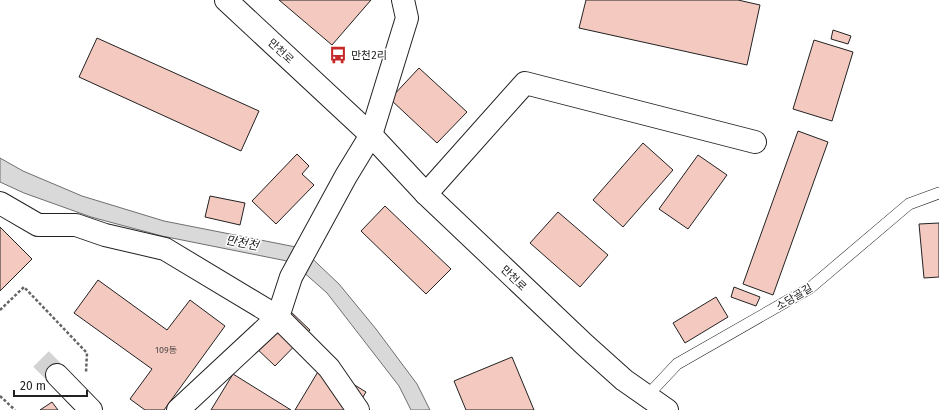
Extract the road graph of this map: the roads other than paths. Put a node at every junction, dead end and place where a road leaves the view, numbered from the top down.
1 (226, 0) edge
2 (403, 0) edge
3 (371, 135) junction
4 (756, 142) dead end
5 (939, 193) edge
6 (426, 194) junction
7 (0, 203) edge
8 (278, 317) junction
9 (57, 375) tunnel mouth
10 (646, 397) junction
11 (92, 410) edge
12 (178, 410) edge
13 (358, 410) edge
14 (667, 410) edge

1 - 3 street, 만천로
2 - 3 street
3 - 6 street, 만천로
3 - 8 street
4 - 6 street
5 - 10 lane, 소당골길
6 - 10 street, 만천로
7 - 8 street
8 - 12 street
8 - 13 street
9 - 11 street
10 - 14 street, 만천로

